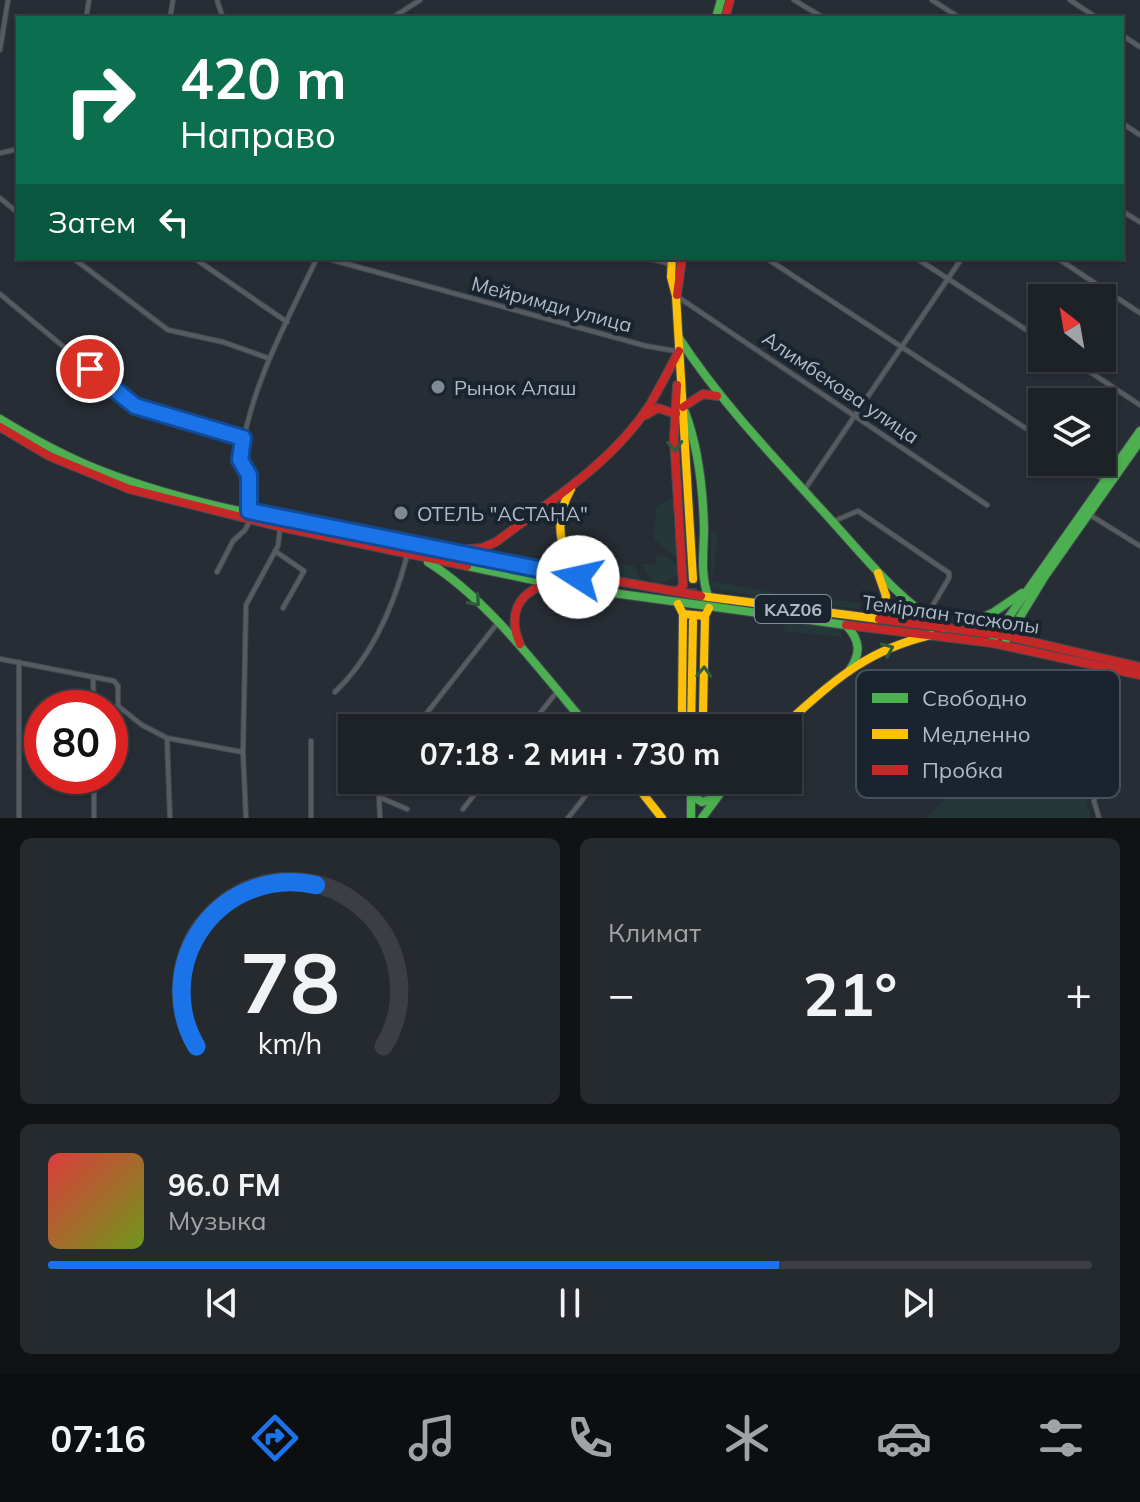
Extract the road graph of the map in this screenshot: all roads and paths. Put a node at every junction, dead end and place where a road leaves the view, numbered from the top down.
1 (8, 0) edge
2 (420, 0) edge
3 (794, 0) edge
4 (932, 0) edge
5 (1070, 0) edge
6 (395, 16) edge
7 (821, 16) edge
8 (957, 16) edge
9 (1094, 16) edge
10 (0, 50) edge
11 (0, 198) edge
12 (16, 211) edge
13 (76, 260) edge
14 (197, 260) edge
15 (316, 260) edge
16 (332, 260) edge
17 (769, 260) edge
18 (919, 260) edge
19 (961, 260) edge
20 (1060, 260) edge
21 (672, 261) edge
22 (682, 261) edge
23 (948, 278) junction
24 (0, 294) edge
25 (676, 296) junction
26 (1140, 313) edge
27 (287, 322) junction
28 (1028, 331) edge
29 (679, 338) junction
30 (902, 347) junction
31 (679, 351) junction
32 (268, 358) junction
33 (1090, 372) edge
34 (721, 399) junction
35 (1140, 405) edge
36 (678, 410) junction
37 (854, 415) junction
38 (0, 419) edge
39 (639, 420) junction
40 (0, 427) edge
41 (1028, 430) edge
42 (1140, 431) edge
43 (243, 438) junction
44 (1139, 446) edge
45 (1099, 476) edge
46 (1108, 482) junction
47 (575, 483) junction
48 (804, 491) junction
49 (987, 505) dead end
50 (1090, 515) junction
51 (250, 516) junction
52 (832, 522) junction
53 (281, 527) junction
54 (1140, 546) edge
55 (427, 548) junction
56 (275, 551) junction
57 (412, 554) junction
58 (217, 572) dead end
59 (878, 573) junction
60 (578, 577) junction
61 (693, 579) tunnel mouth
62 (551, 583) junction
63 (1030, 586) junction
64 (680, 588) junction
65 (706, 591) junction
66 (678, 604) junction
67 (283, 608) dead end
68 (707, 612) junction
69 (683, 614) junction
70 (926, 618) junction
71 (879, 619) junction
72 (693, 621) tunnel mouth
73 (496, 625) junction
74 (846, 625) junction
75 (945, 628) junction
76 (956, 630) junction
77 (931, 635) junction
78 (1007, 636) junction
79 (994, 638) junction
80 (1004, 646) junction
81 (527, 655) junction
82 (0, 659) edge
83 (19, 662) junction
84 (1101, 665) junction
85 (1140, 667) edge
86 (1100, 670) edge
87 (849, 671) junction
88 (1140, 675) edge
89 (93, 678) junction
90 (93, 690) edge
91 (558, 691) junction
92 (335, 692) dead end
93 (426, 714) edge
94 (539, 714) edge
95 (577, 714) edge
96 (683, 714) edge
97 (689, 714) edge
98 (703, 714) edge
99 (798, 714) edge
100 (167, 738) junction
101 (311, 741) dead end
102 (243, 752) junction
103 (94, 794) edge
104 (475, 794) edge
105 (587, 794) edge
106 (644, 794) edge
107 (691, 794) edge
108 (693, 794) edge
109 (719, 794) edge
110 (716, 798) junction
111 (1094, 798) edge
112 (407, 809) dead end
113 (463, 809) dead end
114 (19, 818) edge
115 (94, 818) edge
116 (170, 818) edge
117 (246, 818) edge
118 (311, 818) edge
119 (380, 818) edge
120 (568, 818) edge
121 (662, 818) edge
122 (691, 818) edge
123 (702, 818) edge
124 (1099, 818) edge

1 - 10 street
2 - 6 street
3 - 7 street
4 - 8 street
5 - 9 street
11 - 12 street
13 - 32 street
14 - 27 street
15 - 27 street
16 - 31 street, Мейримди улица
17 - 30 street
18 - 23 street
19 - 23 street
20 - 26 street
21 - 22 street
21 - 25 main road
22 - 25 main road
23 - 28 street
23 - 30 street
24 - 43 street
25 - 29 main road
25 - 37 street, Алимбекова улица
27 - 32 street
29 - 31 main road
29 - 34 main road
30 - 37 street
30 - 41 street
31 - 36 main road
31 - 39 main road, KАZ06
32 - 43 street
33 - 35 street
34 - 36 main road
34 - 48 main road
36 - 39 main road
36 - 61 main road
36 -> 64 main road
36 - 65 main road
37 - 48 street
37 - 49 street, Алимбекова улица
38 - 51 main road, KАZ06
39 - 47 main road, KАZ06
40 - 51 main road, KАZ06
42 - 46 main road
43 - 51 street
44 - 46 main road
45 - 46 street
46 - 50 main road
46 - 63 main road
47 - 55 main road, KАZ06
47 - 60 main road
48 - 52 main road
50 - 54 street
50 - 78 main road
51 - 53 main road, KАZ06
51 - 55 main road, KАZ06
51 - 58 street
52 - 59 main road
52 - 70 street
53 - 56 street
53 - 57 main road, KАZ06
55 - 60 main road, KАZ06
56 - 67 street
56 - 102 street
57 - 62 main road, KАZ06
57 -> 73 main road
57 - 92 street
59 - 70 main road
59 - 71 main road
60 - 64 main road, KАZ06
62 - 66 main road, KАZ06
62 - 81 main road
63 - 76 main road
63 - 79 main road
64 - 65 main road, KАZ06
65 - 71 main road, Темірлан тасжолы / KАZ06
66 - 68 main road, KАZ06
66 - 69 main road
68 - 69 main road
68 - 74 main road, Темірлан тасжолы / KАZ06
98 -> 68 main road
69 - 96 main road
70 - 75 main road
71 - 75 main road, Темірлан тасжолы
72 - 97 main road
73 - 81 main road
73 - 93 street
74 - 77 main road, Темірлан тасжолы
74 - 87 main road, KАZ06
75 - 76 main road, Темірлан тасжолы
76 - 79 main road, Темірлан тасжолы
77 - 79 main road, Темірлан тасжолы
87 -> 77 main road
78 - 79 main road, Темірлан тасжолы
78 - 80 main road
78 - 85 main road, Темірлан тасжолы
79 - 80 main road, Темірлан тасжолы
80 - 84 main road, Темірлан тасжолы
81 - 91 main road
82 - 83 street
83 - 89 street
83 - 114 street
84 - 86 street
84 - 88 main road, Темірлан тасжолы
87 - 99 main road
89 - 90 street
89 - 100 street
91 - 94 street
91 - 95 main road
100 - 102 street
100 - 116 street
101 - 118 street
102 - 117 street
103 - 115 street
104 - 113 street
105 - 120 street
106 - 121 main road
107 - 122 main road
108 - 110 main road
109 - 110 main road
110 - 123 main road
111 - 124 street
112 - 119 street

